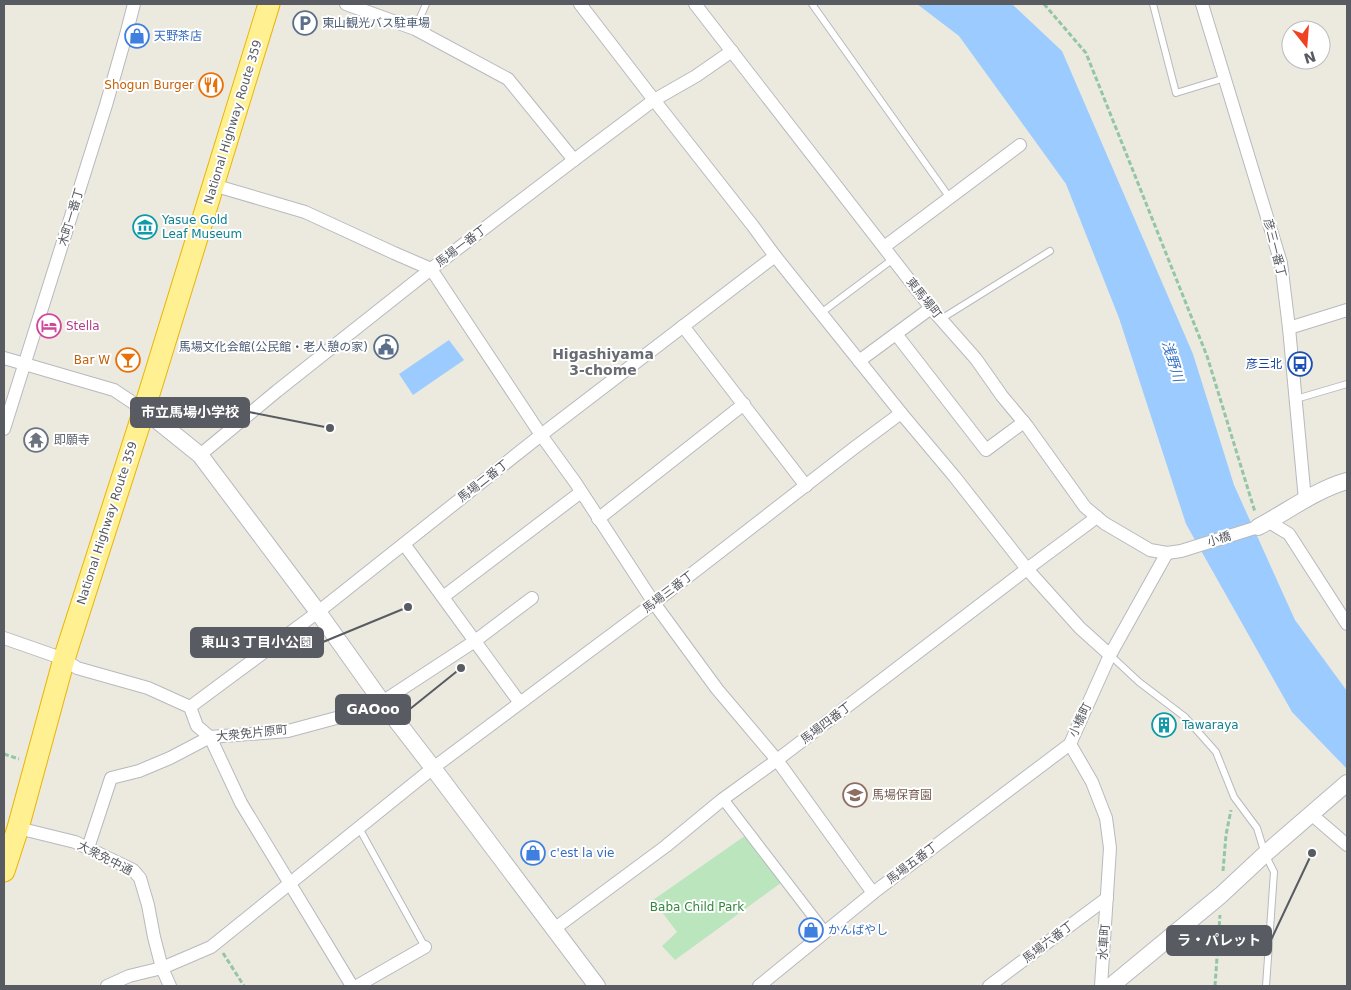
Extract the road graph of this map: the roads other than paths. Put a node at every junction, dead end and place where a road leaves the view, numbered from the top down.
1 (134, 4) edge
2 (269, 4) edge
3 (346, 4) edge
4 (426, 4) edge
5 (580, 4) edge
6 (695, 4) edge
7 (812, 4) edge
8 (1152, 4) edge
9 (1202, 4) edge
10 (415, 29) junction
11 (732, 51) junction
12 (1225, 78) junction
13 (654, 100) junction
14 (1020, 145) dead end
15 (574, 160) junction
16 (213, 185) junction
17 (950, 198) junction
18 (884, 247) junction
19 (1050, 251) dead end
20 (775, 256) junction
21 (894, 259) junction
22 (431, 269) junction
23 (931, 308) junction
24 (1347, 310) edge
25 (821, 313) junction
26 (941, 319) junction
27 (683, 326) junction
28 (1289, 328) junction
29 (896, 334) junction
30 (4, 358) edge
31 (859, 362) junction
32 (24, 364) junction
33 (1347, 384) edge
34 (1295, 399) junction
35 (744, 404) junction
36 (144, 410) junction
37 (901, 413) junction
38 (1024, 422) junction
39 (4, 429) edge
40 (541, 435) junction
41 (200, 454) junction
42 (1347, 481) edge
43 (806, 486) junction
44 (580, 492) junction
45 (1304, 500) junction
46 (1097, 517) junction
47 (598, 519) junction
48 (1263, 525) junction
49 (404, 544) junction
50 (1181, 551) joint
51 (1167, 553) junction
52 (1027, 569) junction
53 (443, 598) junction
54 (532, 598) dead end
55 (654, 603) junction
56 (318, 612) junction
57 (1347, 624) edge
58 (4, 638) edge
59 (474, 641) junction
60 (1110, 655) junction
61 (64, 659) junction
62 (382, 702) junction
63 (520, 703) junction
64 (190, 707) junction
65 (210, 737) junction
66 (1070, 744) junction
67 (777, 760) junction
68 (434, 768) junction
69 (1347, 782) edge
70 (723, 799) junction
71 (1311, 814) junction
72 (18, 828) junction
73 (359, 828) junction
74 (1347, 845) edge
75 (88, 848) junction
76 (1265, 854) junction
77 (4, 872) edge
78 (290, 883) junction
79 (873, 893) junction
80 (1107, 898) junction
81 (554, 929) junction
82 (825, 932) junction
83 (424, 947) joint
84 (162, 968) junction
85 (107, 986) edge
86 (170, 986) edge
87 (352, 986) edge
88 (357, 986) edge
89 (597, 986) edge
90 (759, 986) edge
91 (989, 986) edge
92 (1101, 986) edge
93 (1112, 986) edge
94 (1266, 986) edge

1 - 32 street, 木町一番丁
2 - 16 highway, National Highway Route 359
3 - 10 street
4 - 10 lane
5 - 13 street
6 - 11 street, 東馬場町
7 - 17 lane
8 - 12 lane
9 - 12 street, 彦三一番丁
10 - 15 street
11 - 13 street, 馬場一番丁
11 - 18 street, 東馬場町
12 - 28 street, 彦三一番丁
13 - 15 street, 馬場一番丁
13 - 20 street
14 - 17 street
15 - 22 street, 馬場一番丁
16 - 22 street
16 - 36 highway, National Highway Route 359
17 - 18 street
18 - 21 street, 東馬場町
19 - 26 lane
20 - 25 street
20 - 27 street, 馬場二番丁
21 - 23 street, 東馬場町
21 - 25 lane
22 - 40 street
22 - 41 street, 馬場一番丁
23 - 26 street, 東馬場町
23 - 29 street
24 - 28 street
25 - 31 street
26 - 38 street, 東馬場町
27 - 35 street
27 - 40 street, 馬場二番丁
28 - 34 street, 彦三一番丁
29 - 31 street
29 - 38 street
30 - 32 street
31 - 37 street
32 - 36 street
32 - 39 street, 木町一番丁
33 - 34 lane
34 - 45 street, 彦三一番丁
35 - 43 street
35 - 47 street
36 - 41 street
36 - 61 highway, National Highway Route 359
37 - 43 street, 馬場三番丁
37 - 52 street
38 - 46 street, 東馬場町
40 - 44 street
40 - 49 street, 馬場二番丁
41 - 56 street
42 - 45 street
43 - 55 street, 馬場三番丁
44 - 47 street
44 - 53 street
45 - 48 street
46 - 51 street, 東馬場町
46 - 52 street, 馬場四番丁
47 - 55 street
48 - 50 street, 小橋
48 - 57 street
49 - 53 street
49 - 56 street, 馬場二番丁
50 - 51 street, 東馬場町
51 - 60 street, 小橋町
52 - 60 street
52 - 67 street, 馬場四番丁
53 - 59 street
54 - 59 street, 大衆免片原町
55 - 63 street, 馬場三番丁
55 - 67 street
56 - 62 street
56 - 64 street, 馬場二番丁
58 - 61 street
59 - 62 street, 大衆免片原町
59 - 63 street
60 - 66 street, 小橋町
60 - 76 lane
61 - 64 street
61 - 72 highway, National Highway Route 359
62 - 65 street, 大衆免片原町
62 - 68 street
63 - 68 street, 馬場三番丁
64 - 65 street
65 - 75 street, 大衆免片原町
65 - 78 street
66 - 79 street, 馬場五番丁
66 - 80 street, 小橋町
67 - 70 street, 馬場四番丁
67 - 79 street
68 - 73 street, 馬場三番丁
68 - 81 street
69 - 71 street
70 - 81 street, 馬場四番丁
70 - 82 street
71 - 74 street
71 - 76 street
72 - 75 street, 大衆免中通
72 - 77 highway, National Highway Route 359
73 - 78 street, 馬場三番丁
73 - 83 lane
75 - 84 street, 大衆免中通
76 - 93 street
76 - 94 lane
78 - 84 street, 馬場三番丁
78 - 87 street
79 - 82 street, 馬場五番丁
80 - 91 street, 馬場六番丁
80 - 92 street, 水車町
81 - 89 street
82 - 90 street, 馬場五番丁
83 - 88 street
84 - 85 street, 馬場三番丁
84 - 86 street, 大衆免中通

